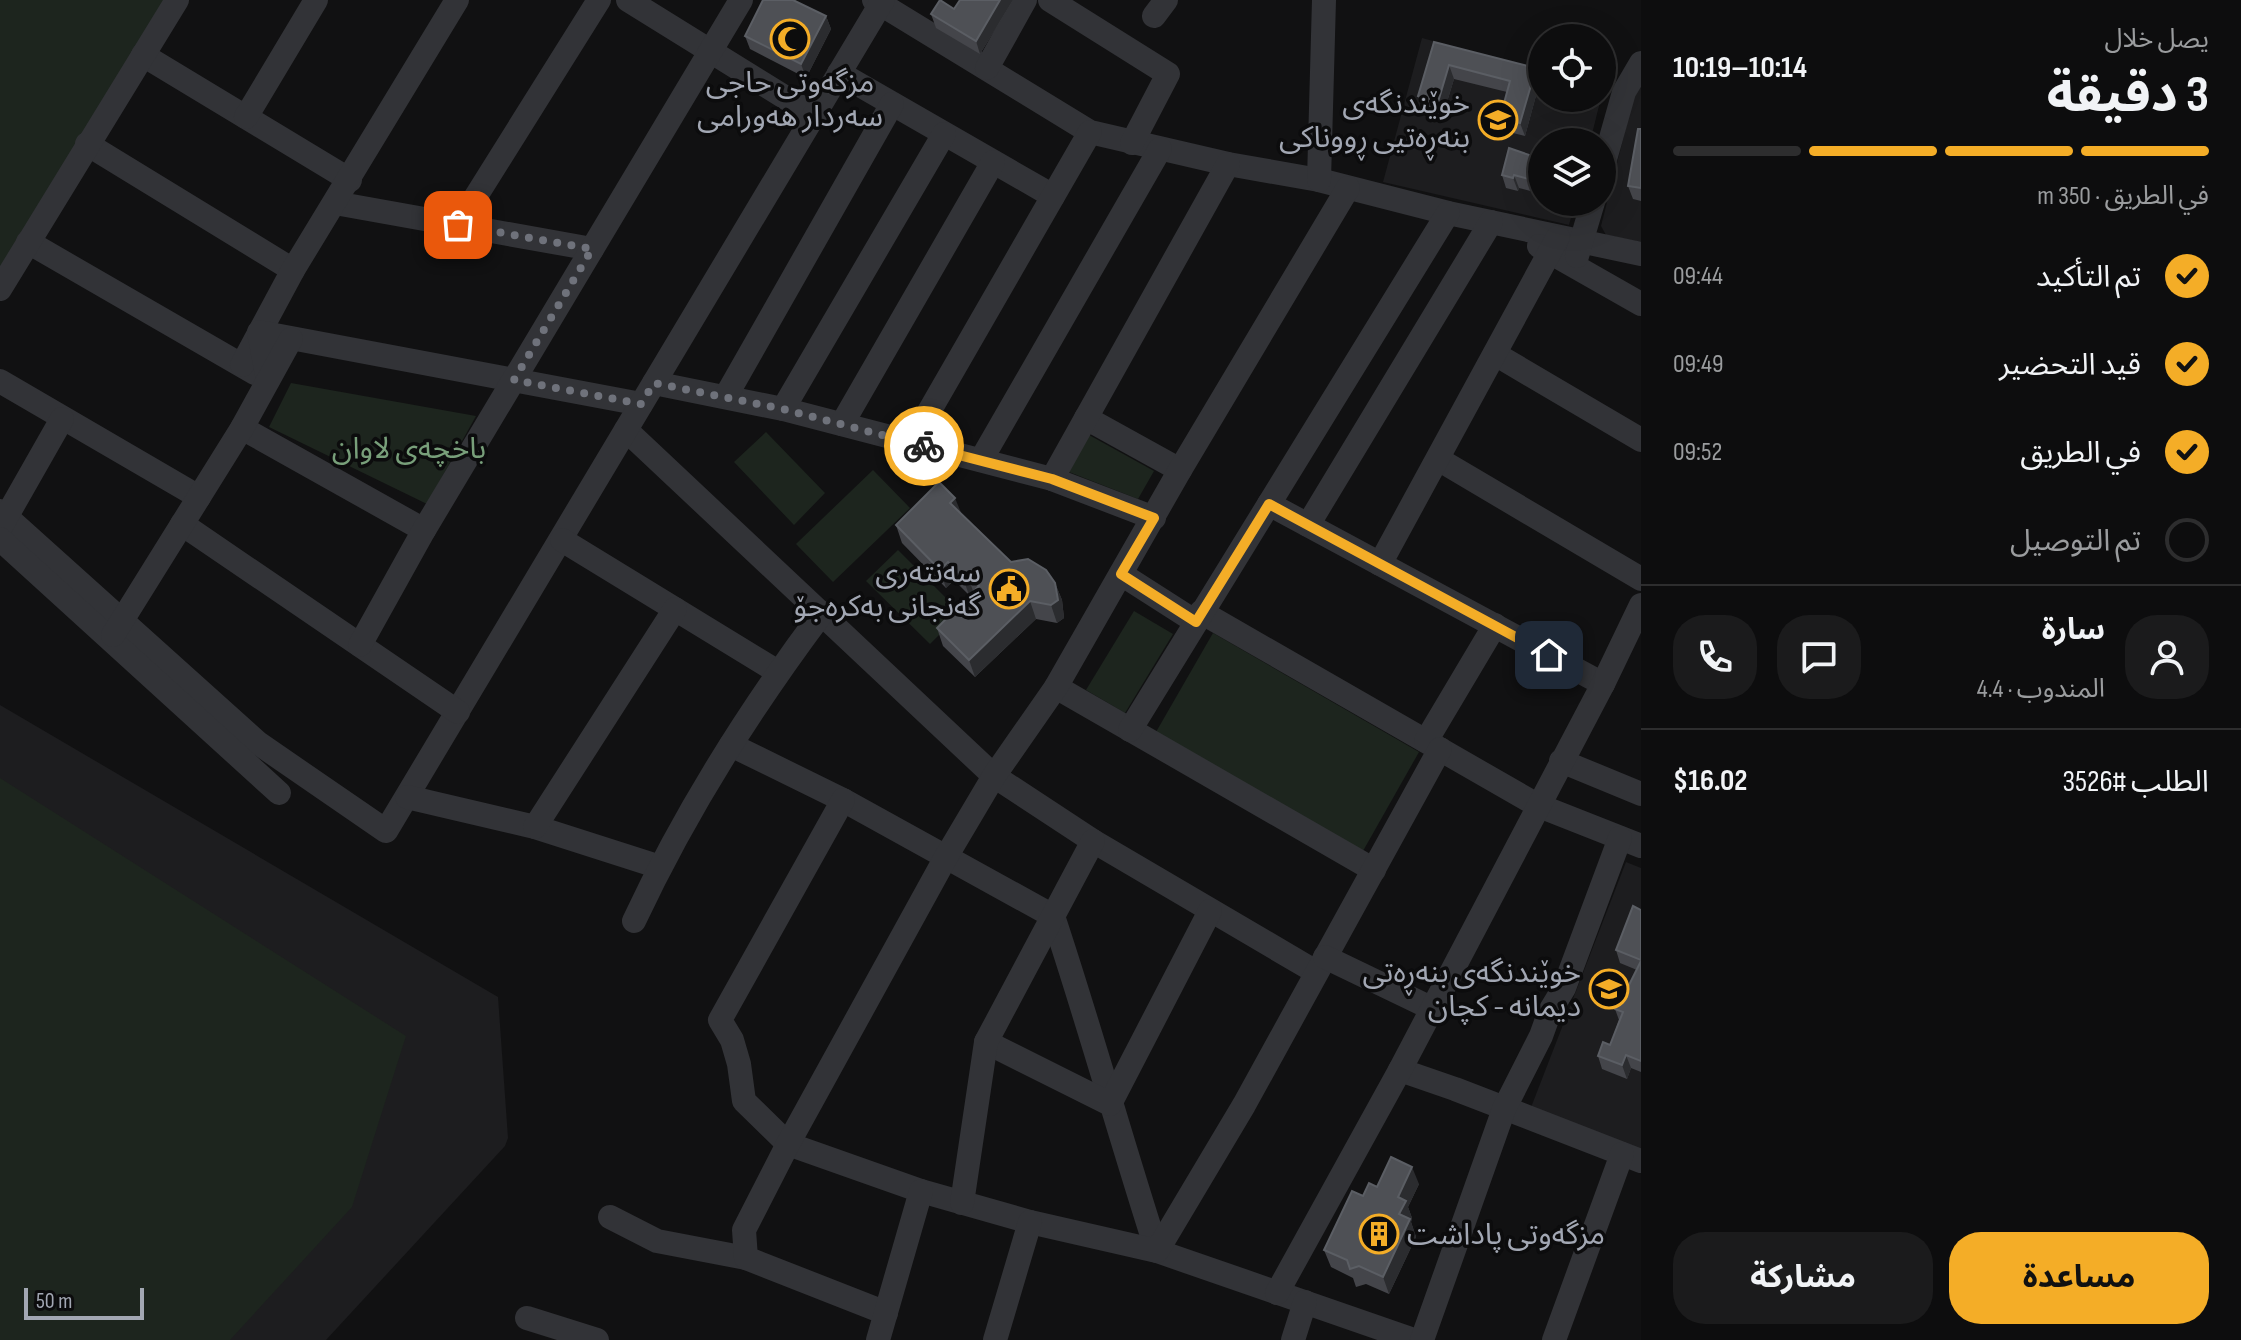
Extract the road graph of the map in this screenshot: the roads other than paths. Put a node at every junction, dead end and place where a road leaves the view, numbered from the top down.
1 (177, 0) edge
2 (316, 0) edge
3 (457, 0) edge
4 (599, 0) edge
5 (741, 0) edge
6 (1025, 0) edge
7 (1050, 0) edge
8 (1324, 0) edge
9 (879, 1) edge
10 (643, 4) edge
11 (709, 50) junction
12 (143, 55) junction
13 (1641, 63) edge
14 (987, 68) junction
15 (839, 73) junction
16 (892, 104) junction
17 (815, 116) junction
18 (246, 117) junction
19 (1614, 128) edge
20 (1090, 132) junction
21 (944, 134) junction
22 (1132, 143) junction
23 (87, 144) junction
24 (1160, 149) junction
25 (993, 162) junction
26 (1228, 164) junction
27 (350, 180) junction
28 (1319, 180) junction
29 (1348, 188) junction
30 (1053, 196) junction
31 (335, 203) junction
32 (1448, 213) junction
33 (1583, 216) edge
34 (1499, 224) junction
35 (458, 225) junction
36 (28, 242) junction
37 (1564, 244) junction
38 (592, 249) junction
39 (1641, 254) edge
40 (293, 270) junction
41 (0, 289) edge
42 (1641, 304) edge
43 (291, 339) junction
44 (255, 351) junction
45 (1495, 354) junction
46 (268, 380) junction
47 (514, 380) junction
48 (0, 381) edge
49 (648, 394) junction
50 (726, 396) junction
51 (783, 409) junction
52 (1086, 418) junction
53 (62, 419) junction
54 (842, 424) junction
55 (242, 428) junction
56 (626, 430) junction
57 (1641, 440) edge
58 (911, 443) junction
59 (1438, 459) junction
60 (981, 460) junction
61 (1180, 470) junction
62 (1052, 479) junction
63 (199, 497) junction
64 (1269, 504) junction
65 (2, 518) edge
66 (1154, 518) junction
67 (182, 524) junction
68 (1308, 525) junction
69 (424, 530) junction
70 (0, 539) edge
71 (562, 540) junction
72 (1380, 564) junction
73 (1121, 574) junction
74 (1641, 579) edge
75 (1641, 605) edge
76 (675, 609) junction
77 (822, 613) junction
78 (1198, 617) junction
79 (1495, 625) junction
80 (115, 631) junction
81 (1633, 643) edge
82 (360, 645) junction
83 (778, 672) junction
84 (1603, 684) junction
85 (1056, 687) junction
86 (458, 712) junction
87 (1130, 730) junction
88 (731, 745) junction
89 (1433, 745) junction
90 (1561, 761) junction
91 (994, 776) junction
92 (279, 793) dead end
93 (1641, 794) edge
94 (407, 797) junction
95 (843, 800) junction
96 (1537, 805) junction
97 (535, 827) junction
98 (1093, 841) junction
99 (1630, 842) edge
100 (946, 857) junction
101 (660, 867) junction
102 (1374, 870) junction
103 (1210, 911) junction
104 (1053, 916) junction
105 (634, 921) dead end
106 (1320, 965) junction
107 (1431, 1008) junction
108 (986, 1042) junction
109 (1400, 1070) junction
110 (1110, 1104) junction
111 (1504, 1109) junction
112 (788, 1144) junction
113 (1632, 1157) edge
114 (921, 1191) junction
115 (962, 1203) junction
116 (610, 1217) dead end
117 (1030, 1222) junction
118 (1157, 1251) junction
119 (746, 1258) junction
120 (1277, 1293) junction
121 (1305, 1302) junction
122 (886, 1313) junction
123 (527, 1318) dead end
124 (1361, 1331) edge
125 (597, 1340) edge
126 (878, 1340) edge
127 (995, 1340) edge
128 (1293, 1340) edge
129 (1414, 1340) edge
130 (1422, 1340) edge
131 (1554, 1340) edge

1 - 12 street
2 - 18 street
3 - 27 street
4 - 35 street
5 - 11 street
6 - 14 street
7 - 22 street
8 - 28 street
9 - 14 street
9 - 15 street
10 - 11 street
11 - 17 street
11 - 38 street
12 - 18 street
12 - 23 street
13 - 19 street
14 - 20 street
15 - 16 street
15 - 17 street
16 - 21 street
16 - 50 street
17 - 49 street
18 - 27 street
20 - 22 street
20 - 30 street
21 - 25 street
21 - 51 street
22 - 24 street
23 - 36 street
23 - 40 street
24 - 26 street
24 - 60 street
25 - 30 street
25 - 54 street
26 - 28 street
26 - 52 street
27 - 31 street
28 - 29 street
29 - 32 street
29 - 61 street
30 - 58 street
31 - 35 street
31 - 40 street
32 - 34 street
32 - 64 street
33 - 37 street
34 - 37 street
34 - 68 street
35 - 38 street
36 - 41 street
36 - 44 street
37 - 39 street
37 - 42 street
37 - 45 street
38 - 47 street
40 - 44 street
43 - 44 street
43 - 46 street
43 - 47 street
44 - 46 street
45 - 57 street
45 - 59 street
46 - 55 street
47 - 49 street
47 - 69 street
48 - 53 street
49 - 50 street
49 - 56 street
50 - 51 street
51 - 54 street
52 - 61 street
52 - 62 street
53 - 63 street
53 - 65 street
54 - 58 street
55 - 63 street
55 - 69 street
56 - 71 street
56 - 77 street
58 - 60 street
59 - 72 street
59 - 74 street
60 - 62 street
61 - 66 street
62 - 66 street
63 - 67 street
64 - 68 street
64 - 78 street
65 - 80 street
66 - 73 street
67 - 80 street
67 - 82 street
68 - 72 street
69 - 82 street
70 - 80 street
71 - 76 street
71 - 86 street
72 - 79 street
73 - 78 street
73 - 85 street
75 - 81 street
76 - 83 street
76 - 97 street
77 - 83 street
77 - 91 street
78 - 87 street
78 - 89 street
79 - 84 street
79 - 89 street
80 - 92 street
80 - 94 street
81 - 84 street
82 - 86 street
83 - 88 street
84 - 90 street
85 - 87 street
85 - 91 street
86 - 94 street
87 - 102 street
88 - 95 street
88 - 101 street
89 - 96 street
89 - 102 street
90 - 93 street
90 - 96 street
91 - 98 street
91 - 100 street
94 - 97 street
95 - 100 street
95 - 112 street
96 - 99 street
96 - 107 street
97 - 101 street
98 - 103 street
98 - 104 street
99 - 111 street
100 - 104 street
100 - 112 street
101 - 105 street
102 - 106 street
103 - 106 street
103 - 110 street
104 - 108 street
104 - 110 street
106 - 107 street
106 - 118 street
107 - 109 street
108 - 110 street
108 - 115 street
109 - 111 street
109 - 120 street
110 - 118 street
111 - 113 street
111 - 130 street
112 - 114 street
112 - 119 street
113 - 131 street
114 - 115 street
114 - 122 street
115 - 117 street
116 - 119 street
117 - 118 street
117 - 127 street
118 - 120 street
119 - 122 street
120 - 121 street
121 - 124 street
121 - 128 street
122 - 126 street
123 - 125 street
124 - 129 street

